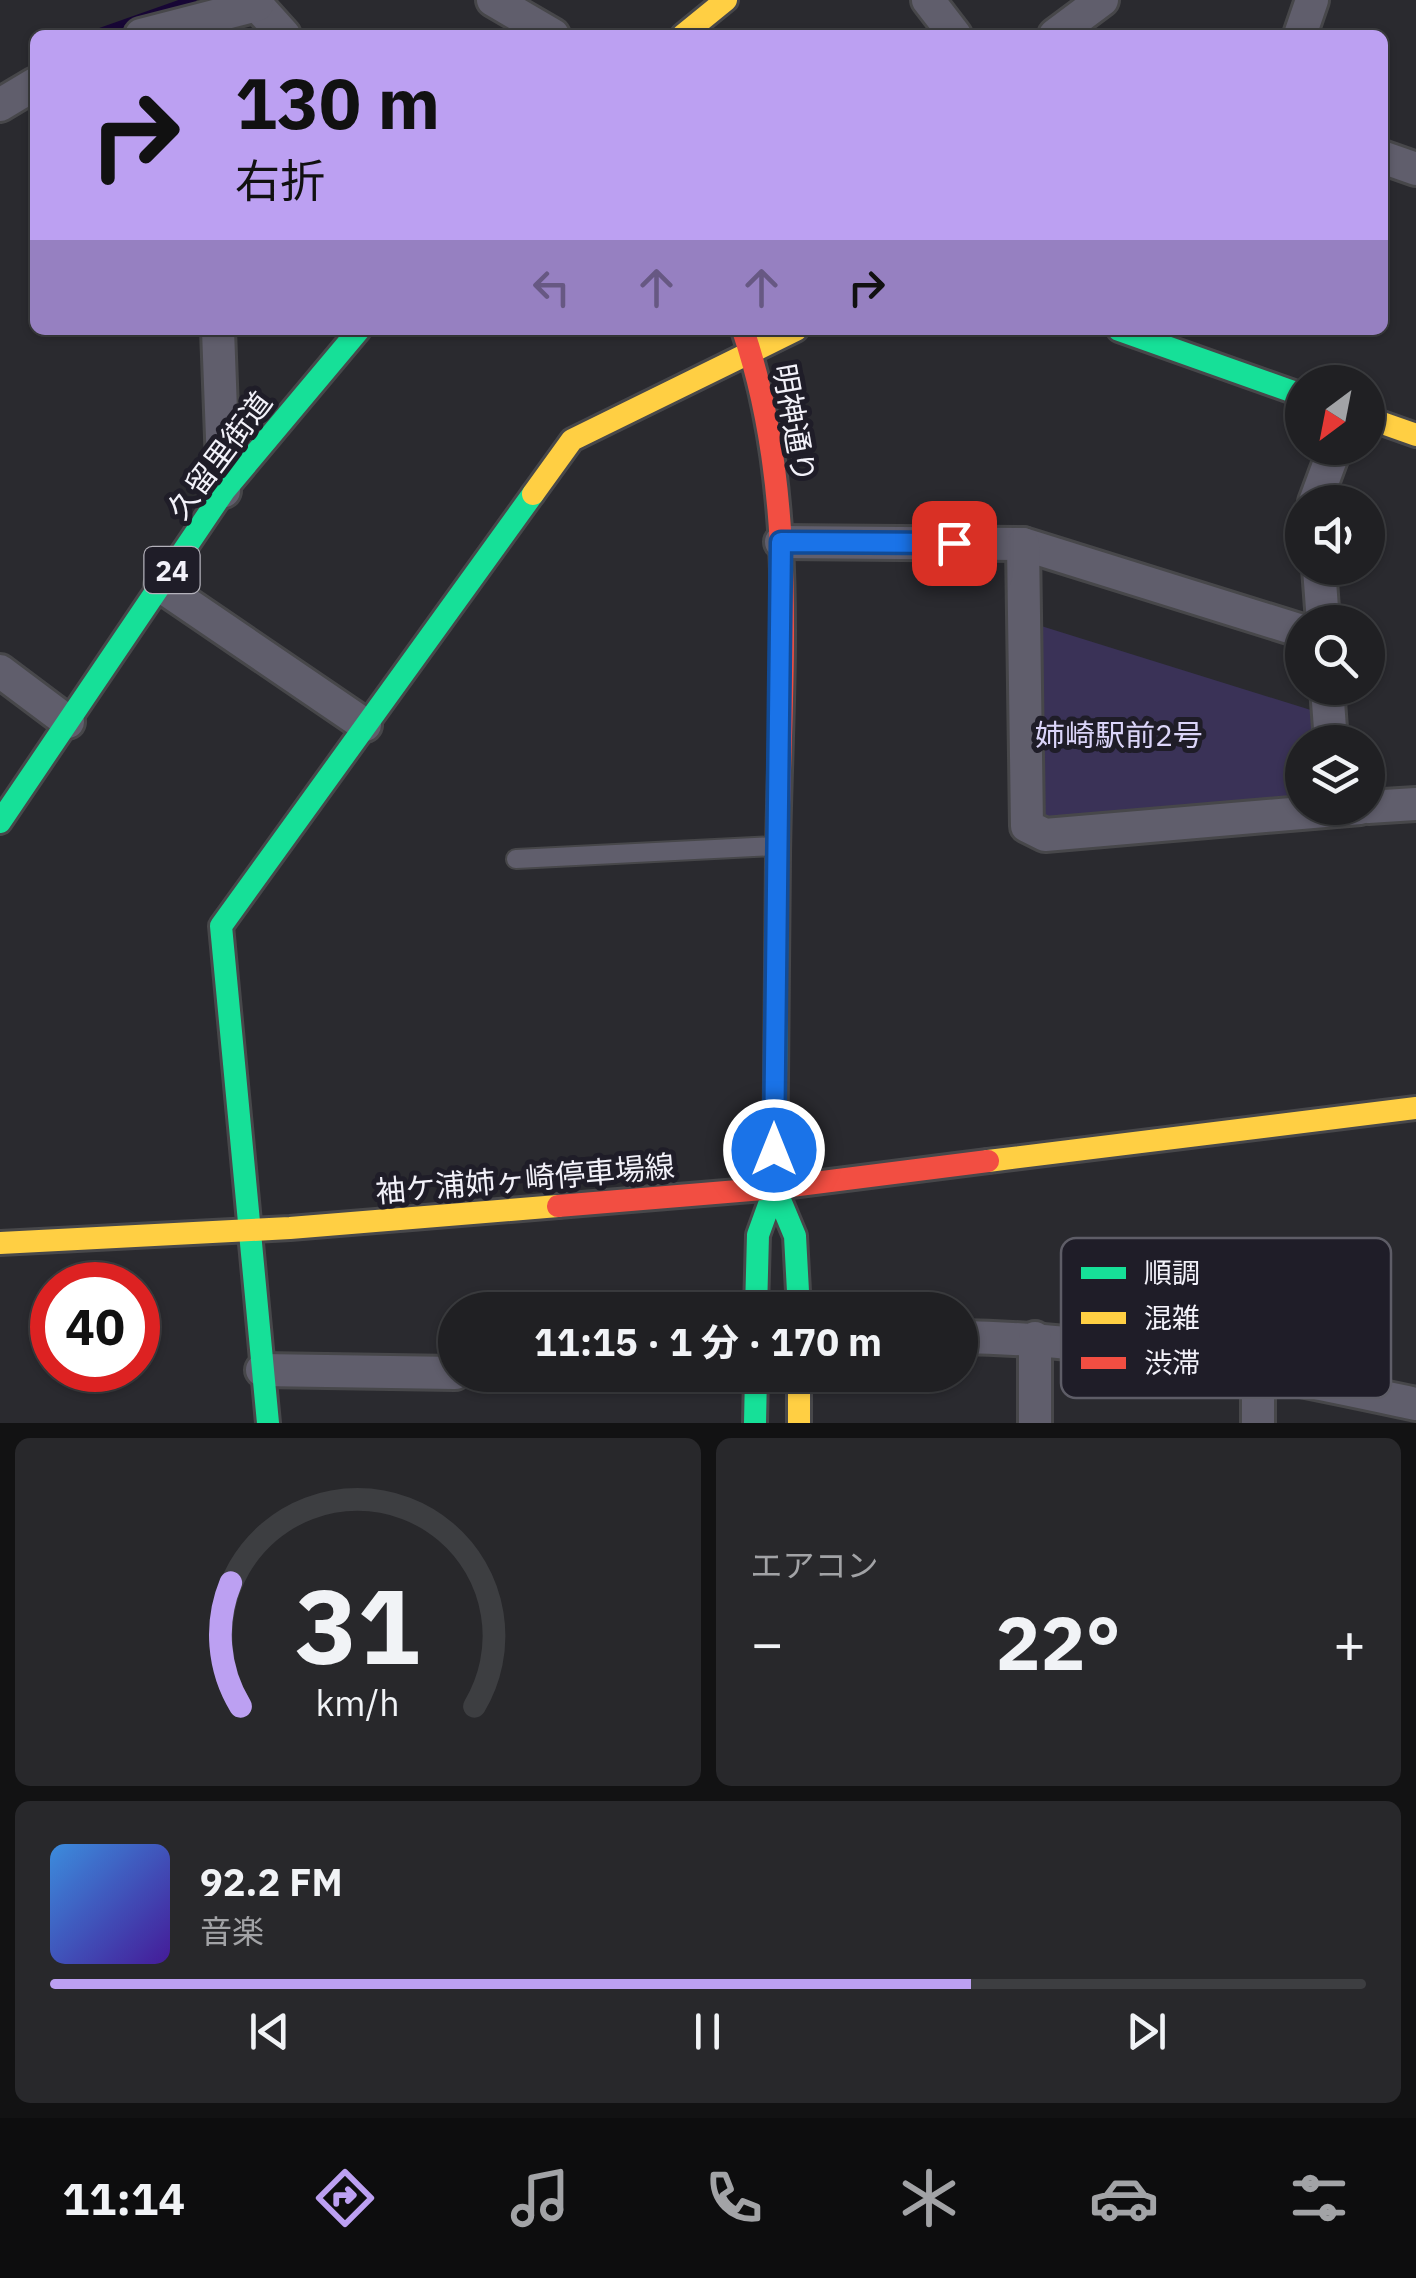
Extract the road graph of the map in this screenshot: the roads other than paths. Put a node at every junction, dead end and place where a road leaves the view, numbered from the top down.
1 (494, 0) edge
2 (726, 0) edge
3 (928, 0) edge
4 (1102, 0) edge
5 (1312, 0) edge
6 (257, 2) edge
7 (214, 16) edge
8 (160, 30) edge
9 (280, 30) edge
10 (545, 30) edge
11 (689, 30) edge
12 (952, 30) edge
13 (1062, 30) edge
14 (1302, 30) edge
15 (30, 87) edge
16 (0, 104) edge
17 (1388, 159) edge
18 (1416, 169) edge
19 (218, 335) edge
20 (355, 335) edge
21 (772, 335) edge
22 (1149, 335) edge
23 (747, 340) edge
24 (1191, 342) edge
25 (1285, 388) edge
26 (1385, 424) edge
27 (1416, 435) edge
28 (224, 491) junction
29 (781, 542) junction
30 (1023, 544) junction
31 (162, 586) junction
32 (1285, 626) edge
33 (0, 671) edge
34 (68, 722) junction
35 (365, 725) junction
36 (1416, 804) edge
37 (1385, 806) edge
38 (1285, 814) edge
39 (0, 822) edge
40 (777, 846) junction
41 (516, 859) dead end
42 (1416, 1108) edge
43 (775, 1188) junction
44 (248, 1230) junction
45 (0, 1243) edge
46 (756, 1292) edge
47 (798, 1292) edge
48 (978, 1338) edge
49 (1035, 1338) junction
50 (1061, 1342) edge
51 (262, 1370) junction
52 (438, 1372) edge
53 (756, 1392) edge
54 (799, 1392) edge
55 (1388, 1398) edge
56 (1416, 1404) edge
57 (268, 1423) edge
58 (755, 1423) edge
59 (800, 1423) edge
60 (1035, 1423) edge

1 - 10 street
2 - 11 street
3 - 12 street
4 - 13 street
5 - 14 street
6 - 7 street
6 - 9 street
7 - 8 street
15 - 16 street
17 - 18 street
19 - 28 street
20 - 28 street, 久留里街道 / 24
21 - 23 street
22 - 24 street
23 - 29 street, 明神通り
23 - 35 street
24 - 25 street
26 - 27 street
28 - 31 street, 久留里街道 / 24
29 - 30 street
29 - 40 street, 明神通り
30 - 32 street
30 - 38 street
31 - 34 street, 久留里街道 / 24
31 - 35 street
33 - 34 street
34 - 39 street, 久留里街道 / 24
35 - 44 street
36 - 37 street
40 - 41 lane
40 - 43 street, 明神通り
42 - 43 street, 袖ケ浦姉ヶ崎停車場線
43 - 44 street, 袖ケ浦姉ヶ崎停車場線
43 - 46 street, 明神通り
43 - 47 street, 明神通り
44 - 45 street, 袖ケ浦姉ヶ崎停車場線
44 - 51 street
48 - 49 street
49 - 50 street
49 - 60 street
51 - 52 street
51 - 57 street
53 - 58 street
54 - 59 street
55 - 56 street

